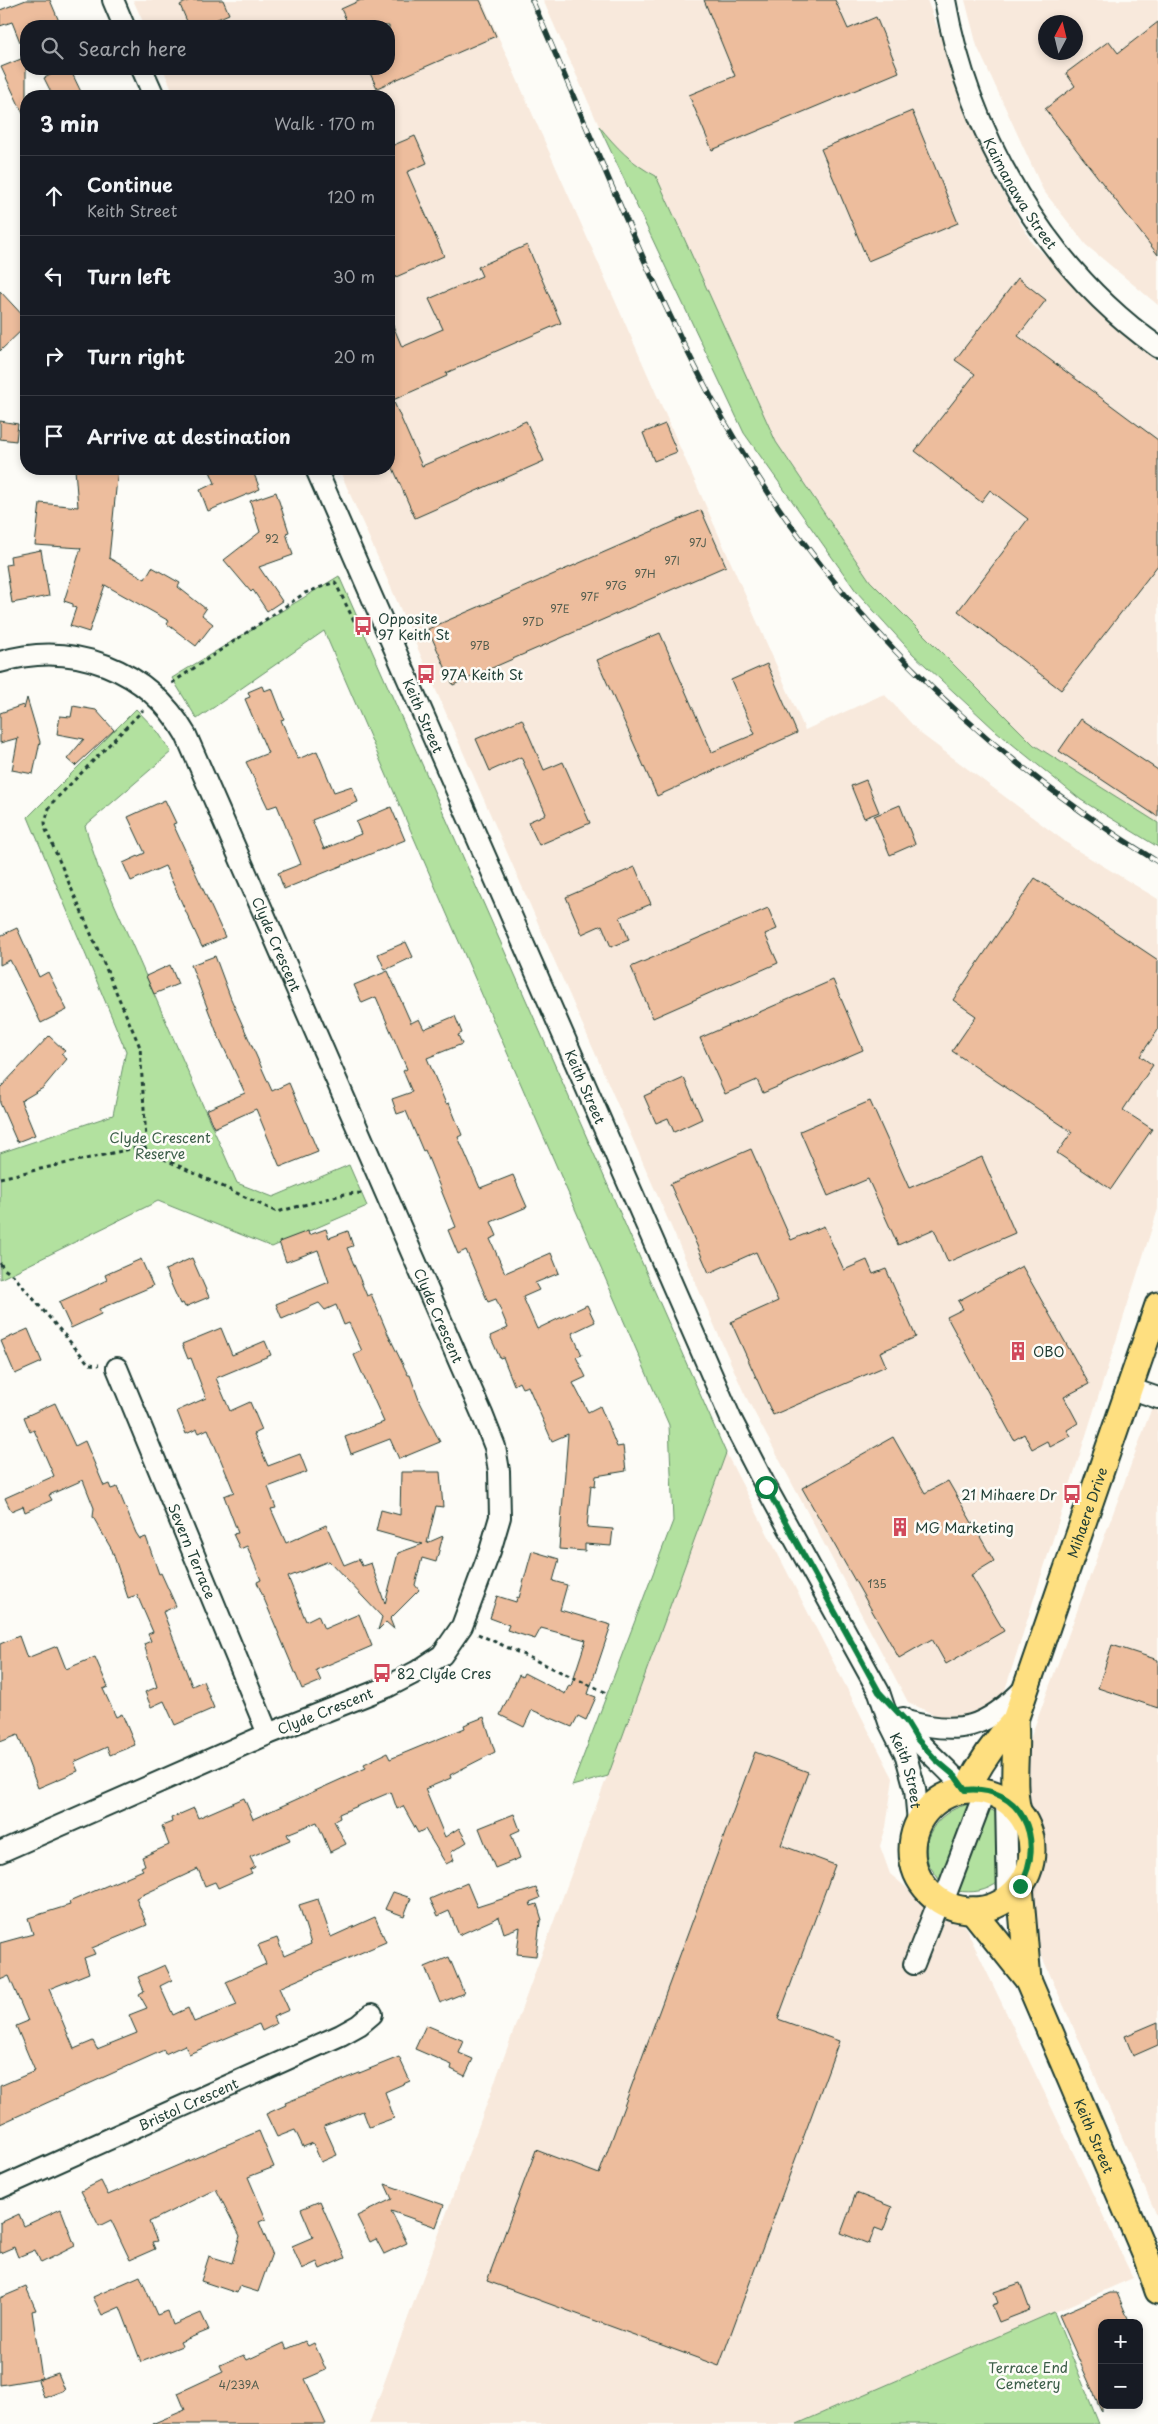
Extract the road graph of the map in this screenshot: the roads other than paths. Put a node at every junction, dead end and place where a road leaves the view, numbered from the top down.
1 (112, 0) edge
2 (944, 0) edge
3 (121, 20) edge
4 (145, 75) edge
5 (151, 90) edge
6 (1158, 347) edge
7 (319, 475) edge
8 (0, 662) edge
9 (1158, 1305) edge
10 (117, 1368) road end
11 (1129, 1388) junction
12 (1158, 1398) edge
13 (1027, 1686) junction
14 (879, 1692) junction
15 (1015, 1720) junction
16 (906, 1721) junction
17 (268, 1734) junction
18 (988, 1796) junction
19 (918, 1822) junction
20 (0, 1852) edge
21 (1014, 1892) junction
22 (941, 1901) junction
23 (972, 1910) junction
24 (914, 1964) dead end
25 (1028, 1980) junction
26 (372, 2014) dead end
27 (0, 2188) edge
28 (1152, 2253) edge
29 (1158, 2291) edge

1 - 3 street
2 - 6 street, Kaimanawa Street
4 - 5 street
7 - 14 street, Keith Street
8 - 17 street, Clyde Crescent
9 - 11 main road, Mihaere Drive
10 - 17 street, Severn Terrace
11 - 12 street
11 - 13 main road, Mihaere Drive
13 - 15 main road, Mihaere Drive
13 - 16 street
14 - 16 street, Keith Street
14 - 19 street, Keith Street
15 - 18 main road, Mihaere Drive
15 - 18 main road, Mihaere Drive
16 - 18 street, Keith Street
17 - 20 street, Clyde Crescent
18 - 19 main road
18 - 21 main road
18 - 22 street
19 - 22 main road
21 - 23 main road
21 - 25 main road, Keith Street
22 - 23 main road
22 - 24 street
23 - 25 main road, Keith Street
25 - 28 main road, Keith Street
26 - 27 street, Bristol Crescent
28 - 29 main road, Keith Street

